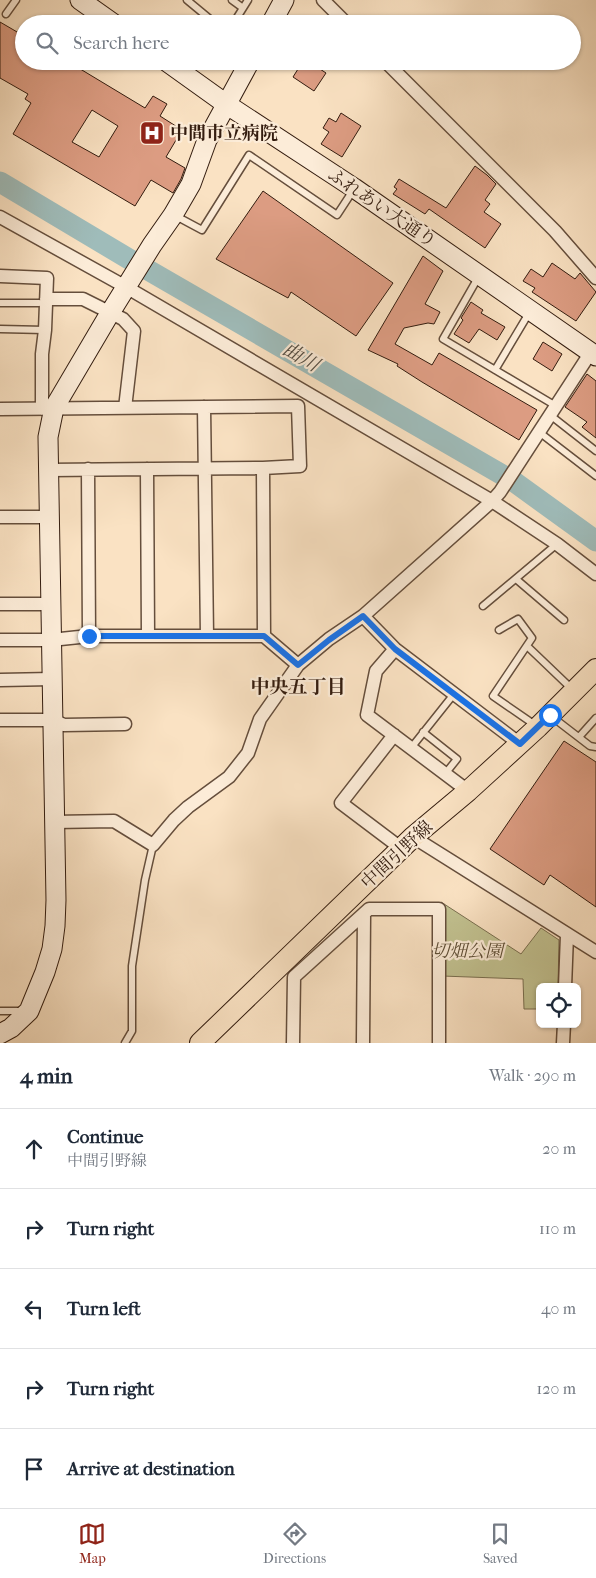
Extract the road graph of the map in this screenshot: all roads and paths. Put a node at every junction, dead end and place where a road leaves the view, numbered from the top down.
1 (16, 0) edge
2 (80, 0) edge
3 (187, 0) edge
4 (232, 0) edge
5 (248, 0) edge
6 (284, 0) edge
7 (323, 0) edge
8 (243, 8) junction
9 (6, 14) dead end
10 (101, 15) edge
11 (205, 15) edge
12 (239, 15) edge
13 (276, 15) edge
14 (338, 15) edge
15 (179, 70) edge
16 (245, 70) edge
17 (394, 70) edge
18 (226, 104) junction
19 (354, 188) junction
20 (173, 214) junction
21 (0, 217) edge
22 (480, 275) junction
23 (0, 276) edge
24 (596, 278) edge
25 (128, 283) junction
26 (42, 301) junction
27 (0, 302) edge
28 (530, 310) junction
29 (110, 313) junction
30 (0, 329) edge
31 (46, 330) junction
32 (593, 354) edge
33 (495, 370) junction
34 (204, 407) junction
35 (48, 408) junction
36 (126, 408) junction
37 (0, 409) edge
38 (553, 411) junction
39 (539, 432) junction
40 (596, 451) edge
41 (205, 468) junction
42 (263, 468) junction
43 (88, 469) junction
44 (147, 469) junction
45 (48, 470) junction
46 (596, 476) edge
47 (496, 496) junction
48 (0, 517) edge
49 (49, 517) junction
50 (557, 544) junction
51 (596, 574) edge
52 (516, 579) junction
53 (0, 604) edge
54 (50, 604) junction
55 (483, 606) dead end
56 (363, 616) junction
57 (564, 620) dead end
58 (499, 630) dead end
59 (89, 636) junction
60 (148, 636) junction
61 (206, 636) junction
62 (264, 636) junction
63 (0, 640) edge
64 (51, 640) junction
65 (527, 646) junction
66 (395, 649) junction
67 (298, 665) junction
68 (596, 669) edge
69 (52, 679) junction
70 (0, 680) edge
71 (573, 690) junction
72 (454, 694) junction
73 (596, 718) edge
74 (0, 720) edge
75 (53, 720) junction
76 (544, 721) junction
77 (125, 724) dead end
78 (423, 732) junction
79 (394, 735) junction
80 (579, 737) junction
81 (520, 744) junction
82 (596, 747) edge
83 (410, 748) junction
84 (444, 774) junction
85 (468, 791) junction
86 (54, 822) junction
87 (408, 843) junction
88 (153, 845) junction
89 (364, 914) junction
90 (567, 935) junction
91 (596, 952) edge
92 (565, 983) edge
93 (0, 1011) edge
94 (29, 1011) junction
95 (564, 1028) edge
96 (0, 1034) edge
97 (125, 1043) edge
98 (200, 1043) edge
99 (292, 1043) edge
100 (300, 1043) edge
101 (363, 1043) edge
102 (439, 1043) edge
103 (564, 1043) edge

1 - 9 lane
2 - 10 street
3 - 11 lane
4 - 8 lane
5 - 8 lane
6 - 13 street
7 - 14 street
8 - 12 lane
15 - 18 street, ふれあい大通り
16 - 18 street
17 - 24 street
18 - 19 street, ふれあい大通り
18 - 20 street
19 - 20 lane
19 - 22 street, ふれあい大通り
20 - 25 street
21 - 25 street
22 - 28 street, ふれあい大通り
22 - 33 lane
23 - 26 street
25 - 29 street
25 - 47 street
26 - 27 lane
26 - 29 street
26 - 31 street
28 - 32 street, ふれあい大通り
28 - 33 lane
29 - 35 street
29 - 36 street
30 - 31 lane
31 - 35 street
32 - 38 street
33 - 38 lane
34 - 36 street
34 - 41 street
34 - 42 street
35 - 36 street
35 - 37 street
35 - 45 street
38 - 39 street
38 - 40 lane
39 - 46 lane
39 - 47 street
41 - 42 street
41 - 44 street
41 - 61 street
42 - 62 street
43 - 44 street
43 - 45 street
43 - 59 street
44 - 60 street
45 - 49 street
47 - 50 street
47 - 56 street
48 - 49 street
49 - 54 street
50 - 51 street
50 - 52 lane
52 - 55 lane
52 - 57 lane
53 - 54 street
54 - 64 street
56 - 66 street
56 - 67 street
58 - 65 lane
59 - 60 street
59 - 64 street
60 - 61 street
61 - 62 street
62 - 67 street
63 - 64 street
64 - 69 street
65 - 71 lane
65 - 76 lane
66 - 72 street
66 - 79 street
67 - 88 street
68 - 71 main road, 中間引野線
69 - 70 street
69 - 75 street
71 - 76 main road, 中間引野線
72 - 78 lane
72 - 81 street
73 - 80 lane
74 - 75 street
75 - 77 street
75 - 86 street
76 - 80 lane
76 - 81 main road, 中間引野線
78 - 83 lane
78 - 84 lane
79 - 83 street
79 - 87 street
80 - 82 lane
81 - 85 main road, 中間引野線
83 - 84 street
84 - 85 street
85 - 87 main road, 中間引野線
86 - 88 street
86 - 94 street
87 - 90 street
87 - 98 main road, 中間引野線
88 - 97 lane
89 - 99 street
89 - 101 street
89 - 102 street
90 - 91 street
90 - 92 street
93 - 94 lane
94 - 96 street
95 - 103 street
99 - 100 street

